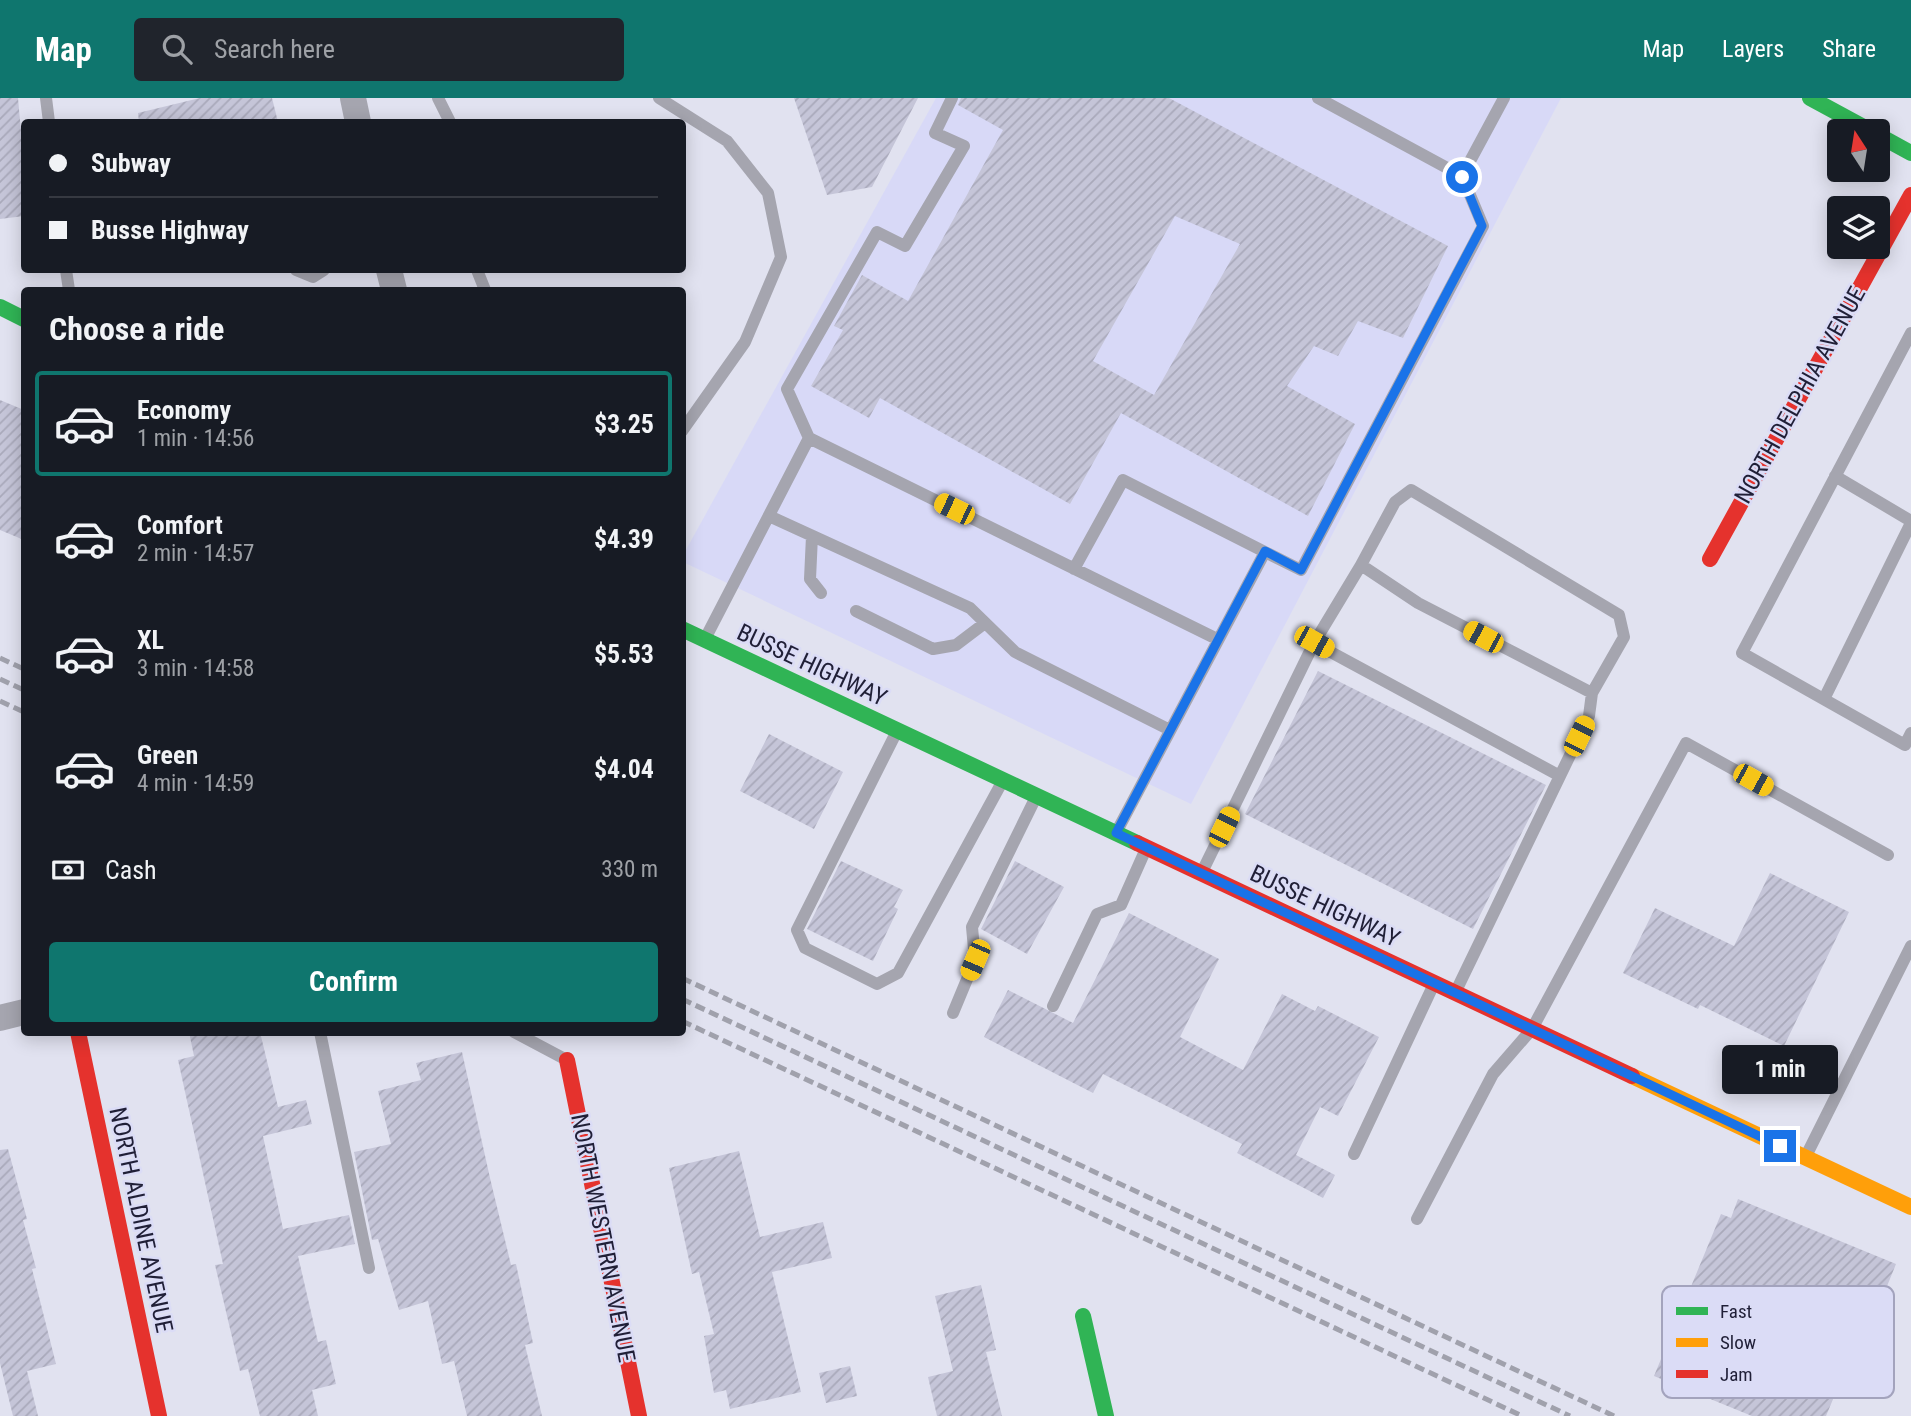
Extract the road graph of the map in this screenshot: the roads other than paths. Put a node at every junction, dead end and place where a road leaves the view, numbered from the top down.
1 (46, 98) edge
2 (353, 98) edge
3 (438, 98) edge
4 (659, 98) edge
5 (952, 98) edge
6 (1318, 98) edge
7 (1504, 98) edge
8 (1822, 102) edge
9 (49, 119) edge
10 (357, 119) edge
11 (448, 119) edge
12 (1851, 119) edge
13 (1890, 142) edge
14 (1911, 153) edge
15 (1462, 177) junction
16 (1911, 195) edge
17 (303, 273) edge
18 (319, 273) edge
19 (0, 307) edge
20 (21, 318) edge
21 (1911, 333) edge
22 (686, 425) edge
23 (809, 438) junction
24 (1835, 477) junction
25 (769, 516) junction
26 (1911, 522) edge
27 (813, 536) junction
28 (1265, 551) junction
29 (1710, 559) dead end
30 (1361, 565) junction
31 (1074, 569) junction
32 (821, 593) dead end
33 (856, 611) dead end
34 (985, 623) junction
35 (686, 631) edge
36 (705, 639) junction
37 (1217, 639) junction
38 (1314, 642) junction
39 (1592, 694) junction
40 (1824, 699) junction
41 (898, 730) junction
42 (1170, 730) junction
43 (1911, 733) edge
44 (1560, 776) junction
45 (1004, 780) junction
46 (1037, 796) junction
47 (1116, 833) junction
48 (1147, 847) junction
49 (1888, 855) dead end
50 (1202, 873) junction
51 (1911, 946) edge
52 (1435, 982) junction
53 (1455, 992) junction
54 (1053, 1006) dead end
55 (21, 1013) edge
56 (953, 1013) dead end
57 (0, 1018) edge
58 (1532, 1029) junction
59 (79, 1036) edge
60 (321, 1036) edge
61 (522, 1036) edge
62 (567, 1060) joint
63 (1354, 1154) dead end
64 (1805, 1157) junction
65 (1911, 1207) edge
66 (1417, 1219) dead end
67 (369, 1268) dead end
68 (1083, 1315) dead end
69 (159, 1416) edge
70 (639, 1416) edge
71 (1107, 1416) edge

1 - 9 lane
2 - 10 street
3 - 11 lane
4 - 22 lane
5 - 23 lane
6 - 15 lane
7 - 15 lane
8 - 12 main road
13 - 14 main road
15 - 28 lane
16 - 29 main road, NORTH DELPHIA AVENUE
17 - 18 lane
19 - 20 main road
21 - 24 lane
23 - 25 lane
23 - 31 lane
24 - 26 lane
24 - 40 lane
25 - 27 lane
25 - 36 lane
26 - 40 lane
27 - 32 lane
27 - 34 lane
28 - 31 lane
28 - 37 lane
30 - 38 lane
30 - 39 lane
30 - 39 lane
31 - 37 lane
33 - 34 lane
34 - 42 lane
35 - 36 main road, BUSSE HIGHWAY
36 - 41 main road, BUSSE HIGHWAY
37 - 42 lane
38 - 44 lane
38 - 50 lane
39 - 44 lane
40 - 43 lane
41 - 45 main road, BUSSE HIGHWAY
41 - 45 lane
42 - 47 lane
44 - 53 lane
45 - 46 main road, BUSSE HIGHWAY
46 - 47 main road, BUSSE HIGHWAY
46 - 56 lane
47 - 48 main road, BUSSE HIGHWAY
48 - 50 main road, BUSSE HIGHWAY
48 - 54 lane
49 - 58 lane
50 - 52 main road, BUSSE HIGHWAY
51 - 64 lane
52 - 53 main road, BUSSE HIGHWAY
52 - 63 lane
53 - 58 main road, BUSSE HIGHWAY
55 - 57 street
58 - 64 main road, BUSSE HIGHWAY
58 - 66 lane
59 - 69 main road, NORTH ALDINE AVENUE
60 - 67 lane
61 - 62 lane
62 - 70 main road, NORTH WESTERN AVENUE
64 - 65 main road, BUSSE HIGHWAY
68 - 71 main road

